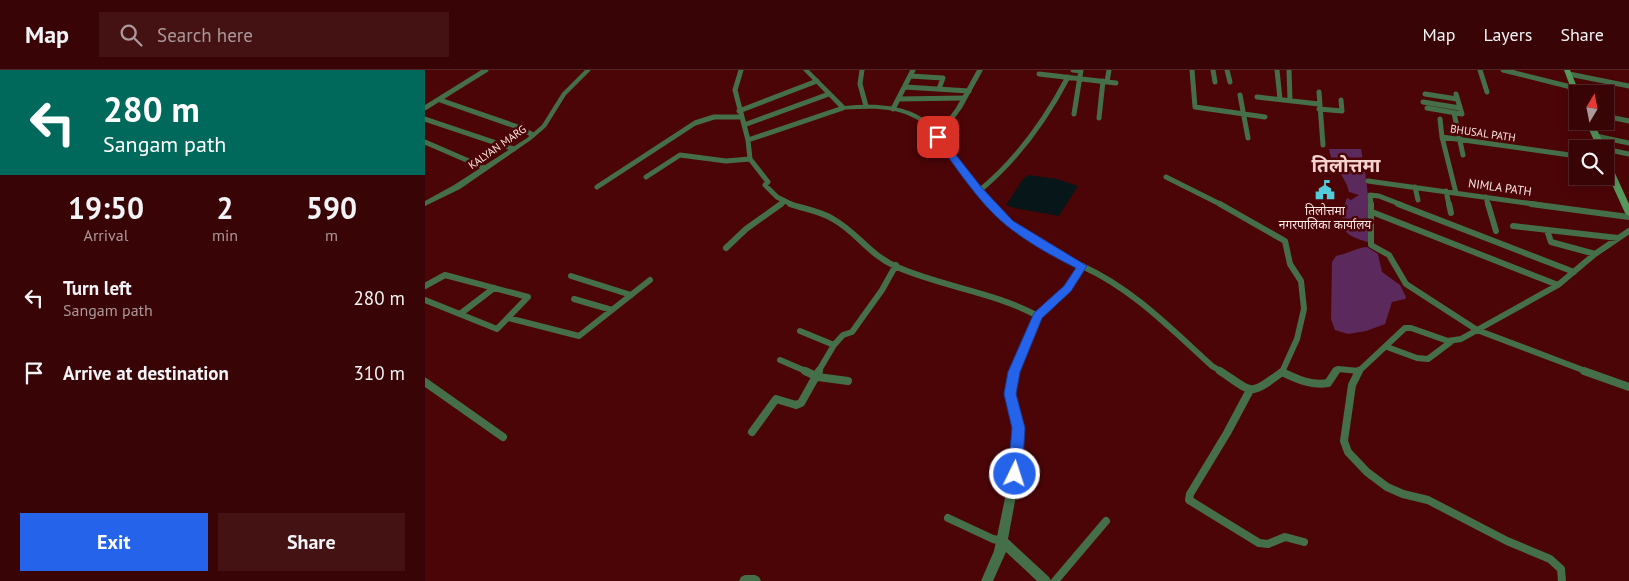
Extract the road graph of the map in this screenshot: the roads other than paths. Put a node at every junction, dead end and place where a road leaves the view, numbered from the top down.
1 (486, 70) edge
2 (588, 70) edge
3 (741, 70) edge
4 (806, 70) edge
5 (862, 70) edge
6 (980, 70) edge
7 (1073, 70) edge
8 (1109, 70) edge
9 (1192, 70) edge
10 (1213, 70) edge
11 (1227, 70) edge
12 (1277, 70) edge
13 (1289, 70) edge
14 (1480, 70) edge
15 (1503, 70) edge
16 (1081, 71) edge
17 (1568, 72) edge
18 (911, 73) edge
19 (1051, 73) edge
20 (1039, 74) dead end
21 (1068, 78) junction
22 (1078, 78) junction
23 (817, 81) junction
24 (1105, 82) junction
25 (1215, 82) dead end
26 (1230, 82) dead end
27 (1115, 83) dead end
28 (1573, 85) edge
29 (1629, 86) edge
30 (905, 87) junction
31 (939, 89) junction
32 (1569, 89) edge
33 (969, 91) junction
34 (1319, 92) dead end
35 (1487, 92) dead end
36 (829, 94) junction
37 (1240, 94) dead end
38 (1425, 94) dead end
39 (1257, 97) dead end
40 (964, 98) junction
41 (899, 99) junction
42 (1280, 99) junction
43 (440, 100) junction
44 (1291, 100) junction
45 (1341, 100) dead end
46 (1423, 102) dead end
47 (866, 106) junction
48 (1319, 106) junction
49 (425, 108) edge
50 (843, 108) junction
51 (1427, 108) dead end
52 (1460, 108) junction
53 (893, 109) junction
54 (1454, 113) junction
55 (740, 114) junction
56 (1074, 114) dead end
57 (1244, 114) junction
58 (1265, 117) dead end
59 (1099, 118) dead end
60 (1614, 118) edge
61 (425, 119) edge
62 (1440, 119) dead end
63 (1629, 121) edge
64 (744, 125) junction
65 (1593, 130) edge
66 (533, 135) junction
67 (1596, 136) junction
68 (938, 137) junction
69 (1442, 137) junction
70 (1248, 138) dead end
71 (748, 140) junction
72 (1459, 140) junction
73 (1598, 140) edge
74 (425, 142) edge
75 (1629, 143) edge
76 (1323, 145) dead end
77 (514, 149) junction
78 (1614, 151) edge
79 (1629, 154) edge
80 (1463, 155) dead end
81 (1569, 155) edge
82 (750, 159) junction
83 (485, 168) junction
84 (646, 177) dead end
85 (1166, 177) dead end
86 (1368, 180) dead end
87 (1614, 180) edge
88 (597, 187) dead end
89 (1415, 187) junction
90 (979, 190) junction
91 (1446, 191) junction
92 (1456, 193) junction
93 (1486, 197) junction
94 (1417, 200) dead end
95 (785, 201) junction
96 (425, 204) edge
97 (1372, 212) junction
98 (1451, 213) dead end
99 (1629, 213) edge
100 (1629, 217) edge
101 (1513, 226) dead end
102 (1547, 230) junction
103 (1629, 231) edge
104 (1496, 232) dead end
105 (1618, 238) junction
106 (726, 248) dead end
107 (1595, 254) junction
108 (896, 265) junction
109 (1082, 266) junction
110 (1574, 272) junction
111 (571, 276) dead end
112 (650, 280) dead end
113 (425, 286) edge
114 (1558, 286) junction
115 (494, 288) junction
116 (631, 296) junction
117 (574, 299) dead end
118 (425, 300) edge
119 (612, 310) junction
120 (459, 314) junction
121 (1038, 316) junction
122 (508, 318) junction
123 (1477, 330) junction
124 (800, 332) dead end
125 (1452, 341) junction
126 (835, 346) junction
127 (1387, 347) junction
128 (780, 360) dead end
129 (1359, 371) junction
130 (1282, 372) junction
131 (818, 377) junction
132 (848, 381) dead end
133 (425, 382) edge
134 (1629, 387) edge
135 (1249, 390) junction
136 (753, 432) dead end
137 (503, 437) dead end
138 (948, 518) dead end
139 (1106, 521) dead end
140 (1002, 541) junction
141 (1304, 542) dead end
142 (745, 581) edge
143 (755, 581) edge
144 (987, 581) edge
145 (1045, 581) edge
146 (1055, 581) edge
147 (1562, 581) edge

1 - 43 street
2 - 66 street, KALYAN MARG
3 - 55 street
4 - 23 street
5 - 47 street
6 - 33 street
7 - 16 street
8 - 24 street
9 - 57 street
10 - 25 street
11 - 26 street
12 - 42 street
13 - 44 street
14 - 35 street
15 - 32 street
16 - 22 street
17 - 28 main road
17 - 29 street
18 - 30 street
18 - 31 street
19 - 20 street
19 - 21 street
21 - 22 street
21 - 90 street
22 - 24 street
22 - 56 street
23 - 36 street
23 - 55 street
24 - 27 street
24 - 59 street
30 - 31 street
30 - 41 street
31 - 33 street
33 - 40 street
34 - 48 street
36 - 50 street
36 - 64 street
37 - 57 street
38 - 52 street
39 - 42 street
40 - 41 street
40 - 68 street
41 - 53 street
42 - 44 street
43 - 49 street
43 - 66 street
44 - 48 street
45 - 48 street
46 - 52 street
47 - 50 street
47 - 53 street
48 - 76 street
50 - 71 street
51 - 54 street
52 - 54 street
53 - 68 street
54 - 72 street
55 - 64 street
55 - 88 street
57 - 58 street
57 - 70 street
60 - 63 street
61 - 77 street
62 - 69 street
64 - 71 street
65 - 67 main road
66 - 77 street, KALYAN MARG
67 - 73 main road
67 - 75 street
68 - 90 street
69 - 72 street, BHUSAL PATH
69 - 92 street, BHUSAL PATH
71 - 82 street
72 - 80 street
72 - 81 street, BHUSAL PATH
74 - 83 street
77 - 83 street, KALYAN MARG
78 - 79 street
82 - 84 street
82 - 95 street
83 - 96 street, KALYAN MARG
85 - 130 street
86 - 89 street, NIMLA PATH
87 - 99 main road
89 - 91 street, NIMLA PATH
89 - 94 street
90 - 109 street
91 - 92 street, NIMLA PATH
91 - 98 street
92 - 93 street, NIMLA PATH
93 - 100 street, NIMLA PATH
93 - 104 street
95 - 106 street
95 - 108 street
97 - 110 street
97 - 114 street
97 - 123 street
101 - 102 street
102 - 105 street
102 - 107 street
103 - 105 street
105 - 107 street
107 - 110 street
108 - 121 street
108 - 126 street
109 - 121 street
109 - 135 street
110 - 114 street
111 - 116 street
112 - 116 street
113 - 115 street
114 - 123 street
115 - 120 street
115 - 122 street
116 - 119 street
117 - 119 street
118 - 120 street
119 - 122 street
120 - 122 street
121 - 140 street
123 - 125 street
123 - 134 street
124 - 126 street
125 - 127 street
125 - 127 street
126 - 131 street
127 - 129 street
128 - 131 street
129 - 130 street
129 - 147 street
130 - 135 street
131 - 132 street
131 - 136 street
133 - 137 street
135 - 141 street
138 - 140 street
139 - 146 street
140 - 144 street
140 - 145 street
142 - 143 street

